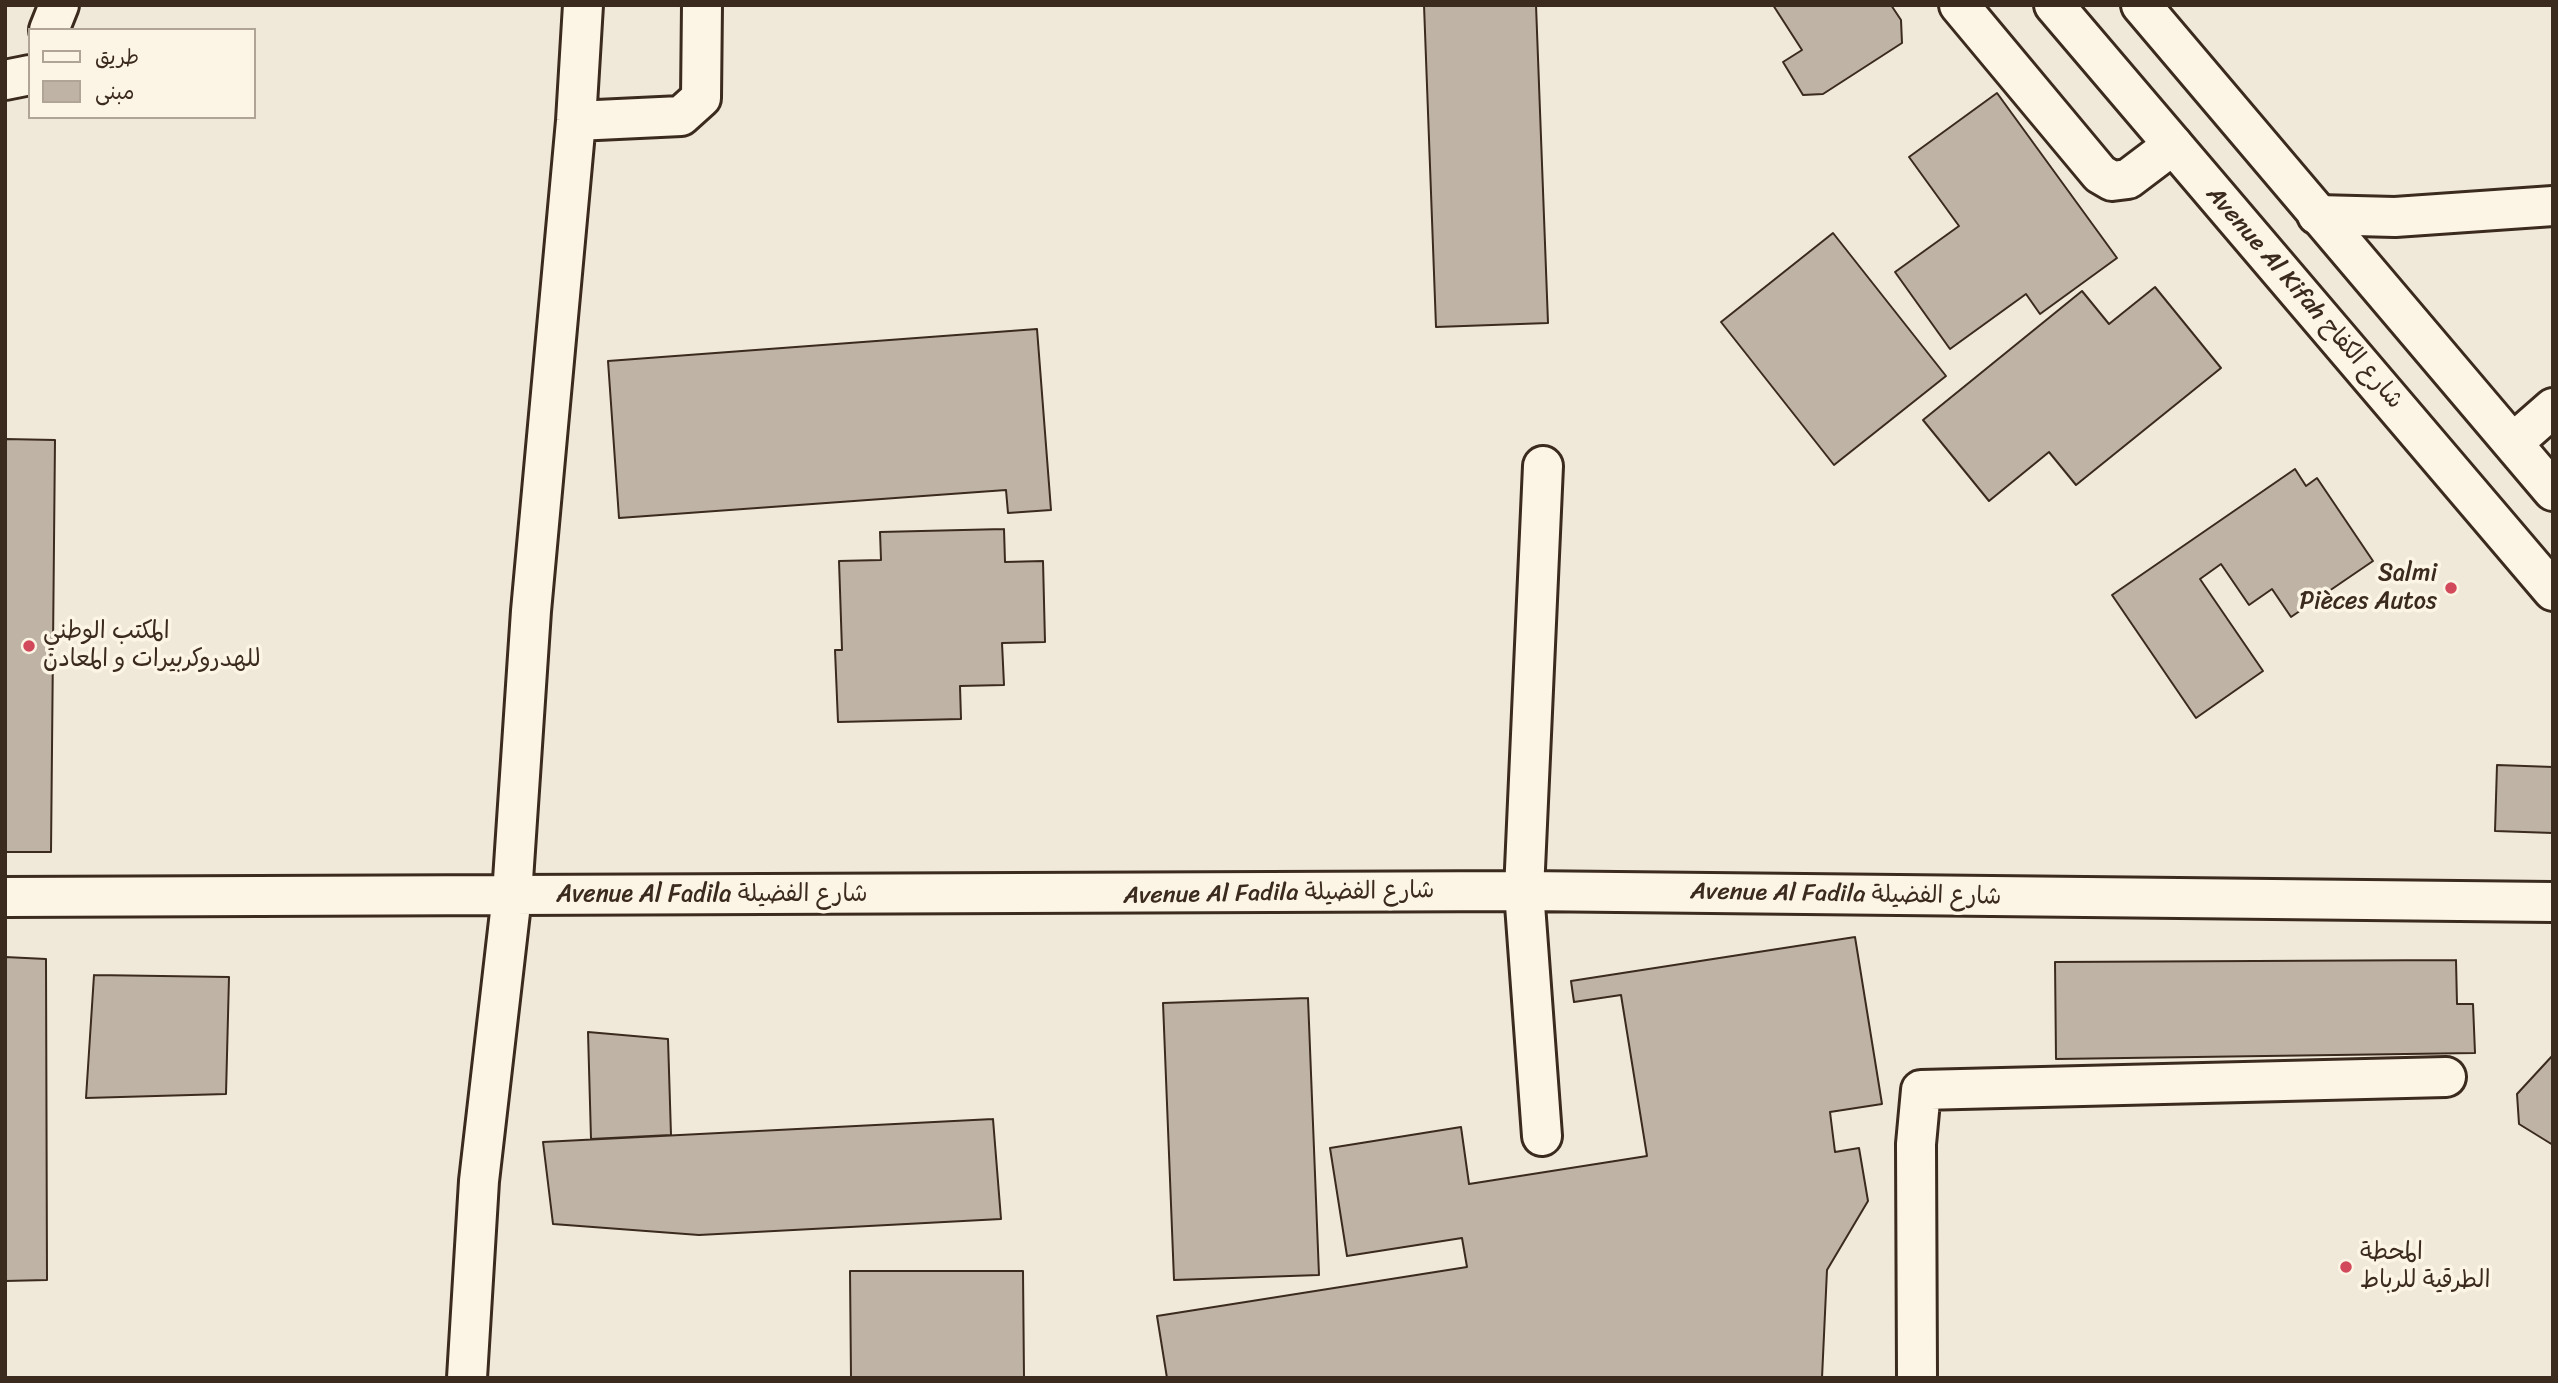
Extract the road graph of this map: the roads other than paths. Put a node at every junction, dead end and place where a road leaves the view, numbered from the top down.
1 (59, 5) edge
2 (583, 5) edge
3 (702, 5) edge
4 (1959, 5) edge
5 (2054, 5) edge
6 (2141, 5) edge
7 (50, 28) edge
8 (28, 75) edge
9 (5, 80) edge
10 (576, 121) junction
11 (2173, 145) junction
12 (2553, 206) edge
13 (2317, 215) junction
14 (2553, 408) edge
15 (2512, 443) junction
16 (1543, 466) dead end
17 (2553, 491) edge
18 (2553, 591) edge
19 (1524, 891) junction
20 (512, 895) junction
21 (5, 897) edge
22 (2553, 902) edge
23 (2446, 1077) dead end
24 (1542, 1136) dead end
25 (467, 1378) edge
26 (1917, 1378) edge

1 - 7 street
2 - 10 street
3 - 10 street
4 - 11 street
5 - 11 street, Avenue Al Kifah شارع الكفاح
6 - 13 street
8 - 9 street
10 - 20 street
11 - 18 street, Avenue Al Kifah شارع الكفاح
12 - 13 street
13 - 15 street
14 - 15 street
15 - 17 street
16 - 19 street
19 - 20 street, Avenue Al Fadila شارع الفضيلة
19 - 22 street, Avenue Al Fadila شارع الفضيلة
19 - 24 street
20 - 21 street, Avenue Al Fadila شارع الفضيلة
20 - 25 street
23 - 26 street

